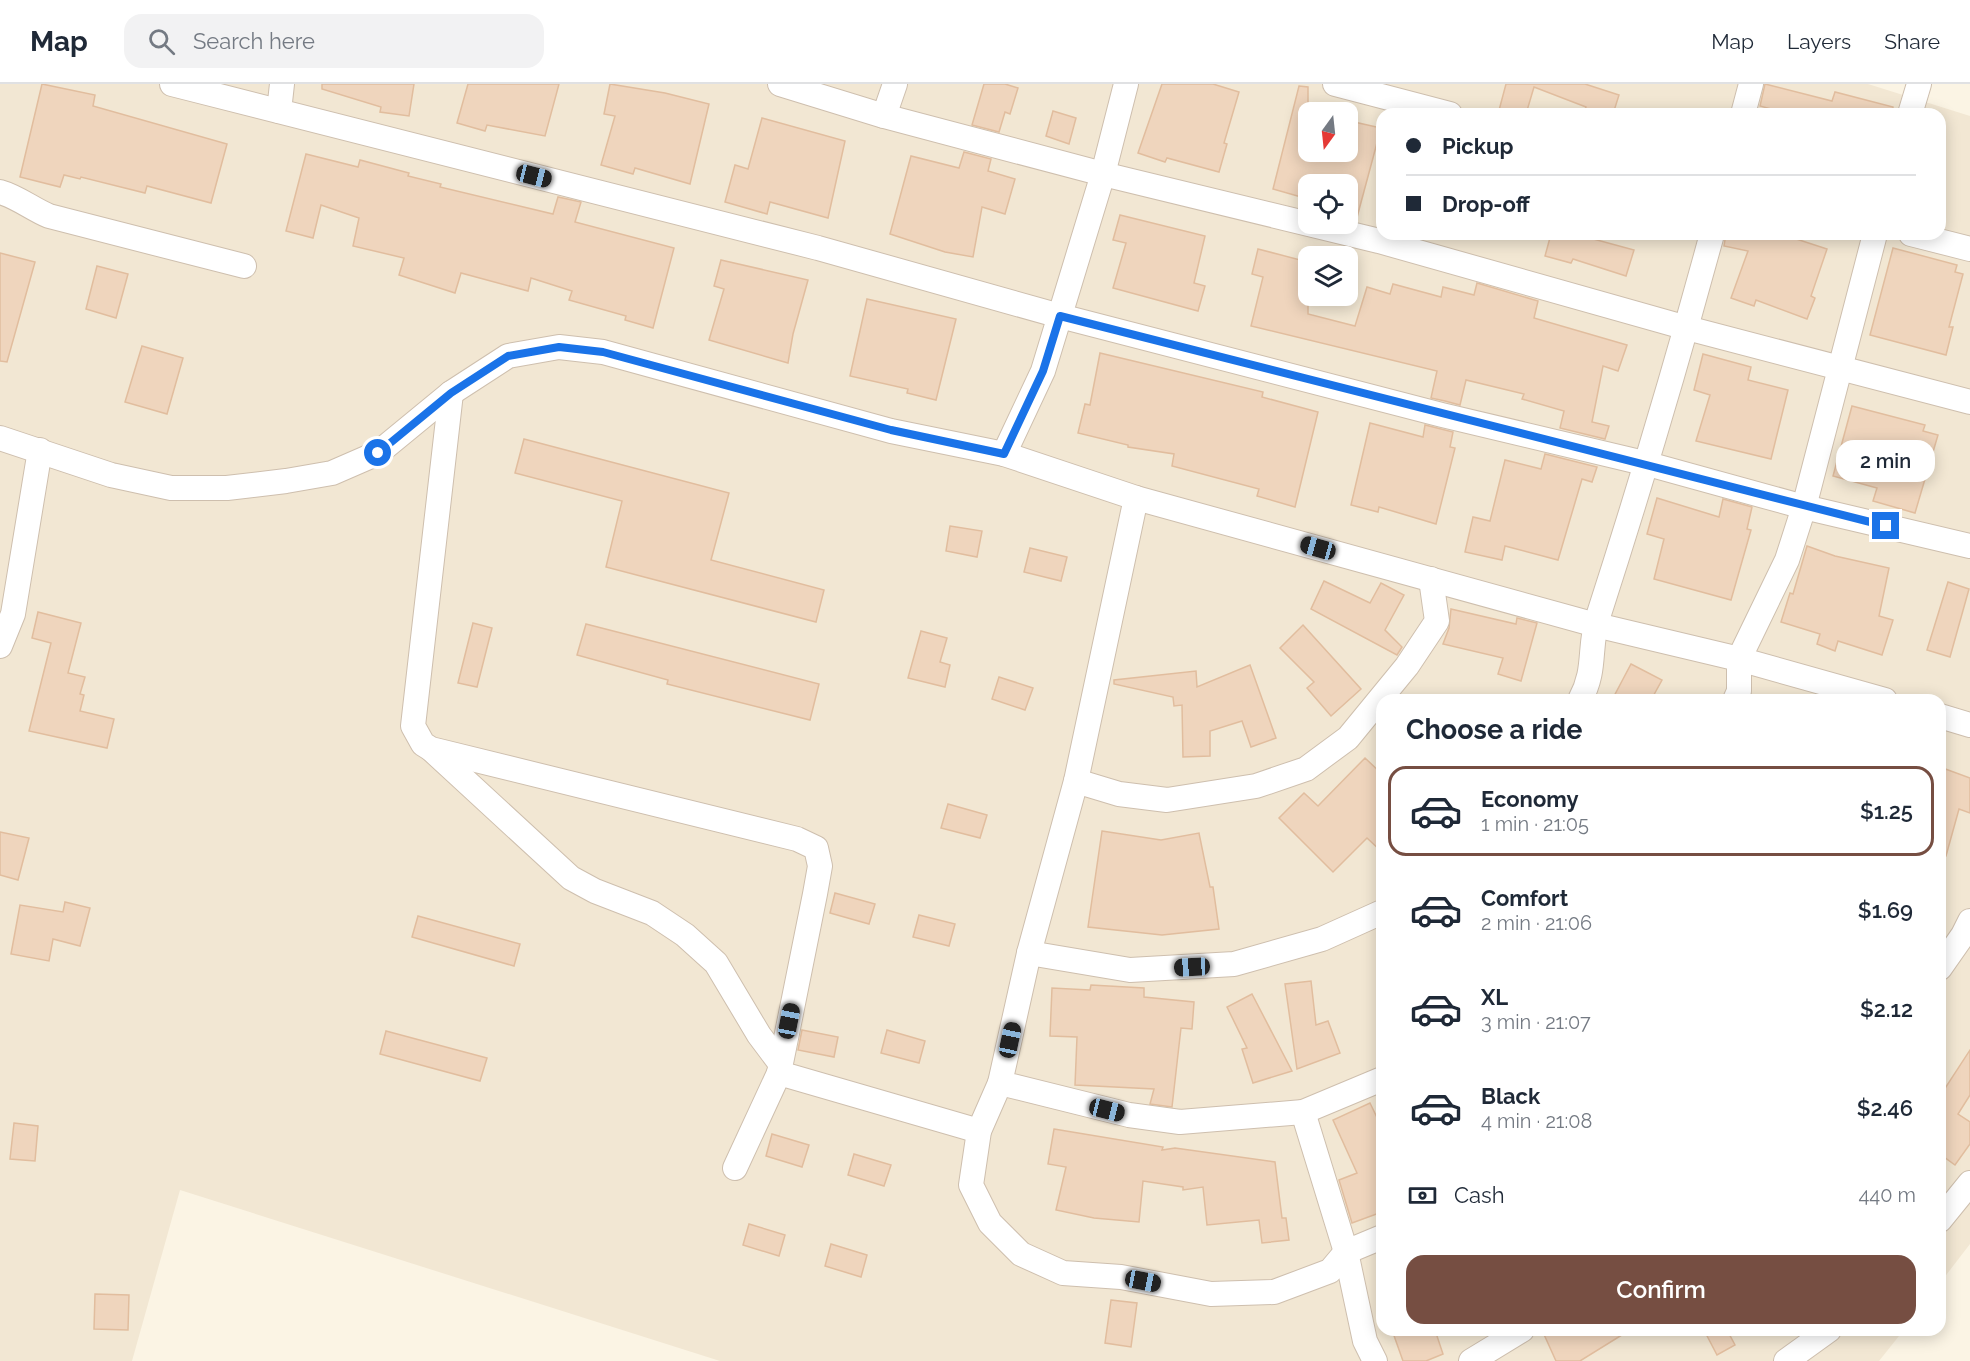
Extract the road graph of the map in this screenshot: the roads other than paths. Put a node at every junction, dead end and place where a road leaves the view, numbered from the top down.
1 (172, 84) edge
2 (282, 84) edge
3 (780, 84) edge
4 (895, 84) edge
5 (1126, 84) edge
6 (1335, 84) edge
7 (1751, 84) edge
8 (1919, 84) edge
9 (1427, 108) edge
10 (1745, 108) edge
11 (1912, 108) edge
12 (279, 111) junction
13 (884, 116) junction
14 (1103, 174) junction
15 (0, 192) edge
16 (1710, 240) edge
17 (1874, 240) edge
18 (1935, 240) edge
19 (1970, 249) edge
20 (244, 266) dead end
21 (1060, 316) junction
22 (1687, 328) junction
23 (1842, 366) junction
24 (451, 393) junction
25 (1970, 402) edge
26 (0, 438) edge
27 (40, 450) junction
28 (1004, 454) junction
29 (1648, 464) junction
30 (1136, 498) junction
31 (1804, 507) junction
32 (1970, 546) edge
33 (1431, 579) junction
34 (1596, 624) junction
35 (0, 646) edge
36 (1738, 659) junction
37 (1384, 694) edge
38 (1583, 694) edge
39 (1738, 694) edge
40 (1861, 694) edge
41 (1376, 704) edge
42 (1946, 718) edge
43 (1970, 724) edge
44 (431, 749) junction
45 (1076, 781) junction
46 (1376, 915) edge
47 (1970, 921) edge
48 (1029, 953) junction
49 (1946, 959) edge
50 (779, 1068) junction
51 (1376, 1082) edge
52 (1000, 1083) junction
53 (1303, 1112) junction
54 (979, 1131) junction
55 (735, 1168) dead end
56 (1970, 1183) edge
57 (1946, 1213) edge
58 (1376, 1240) edge
59 (1347, 1252) junction
60 (1512, 1336) edge
61 (1821, 1336) edge
62 (1375, 1361) edge
63 (1471, 1361) edge
64 (1786, 1361) edge

1 - 12 street
2 - 12 street
3 - 13 street
4 - 13 street
5 - 14 street
6 - 9 street
7 - 10 street
8 - 11 street
12 - 21 street
13 - 14 street
14 - 21 street
14 - 22 street
15 - 20 street
16 - 22 street
17 - 23 street
18 - 19 street
21 - 28 street
21 - 29 street
22 - 23 street
22 - 29 street
23 - 25 street
23 - 31 street
24 - 27 street
24 - 28 street
24 - 44 street
26 - 27 street
27 - 35 street
28 - 30 street
29 - 31 street
29 - 34 street
30 - 33 street
30 - 45 street
31 - 32 street
31 - 36 street
33 - 34 street
33 - 37 street
34 - 36 street
34 - 38 street
36 - 39 street
36 - 40 street
41 - 45 street
42 - 43 street
44 - 50 street
44 - 50 street
45 - 48 street
46 - 48 street
47 - 49 street
48 - 52 street
50 - 54 street
50 - 55 street
51 - 53 street
52 - 53 street
52 - 54 street
53 - 59 street
54 - 59 street
56 - 57 street
58 - 59 street
59 - 62 street
60 - 63 street
61 - 64 street

